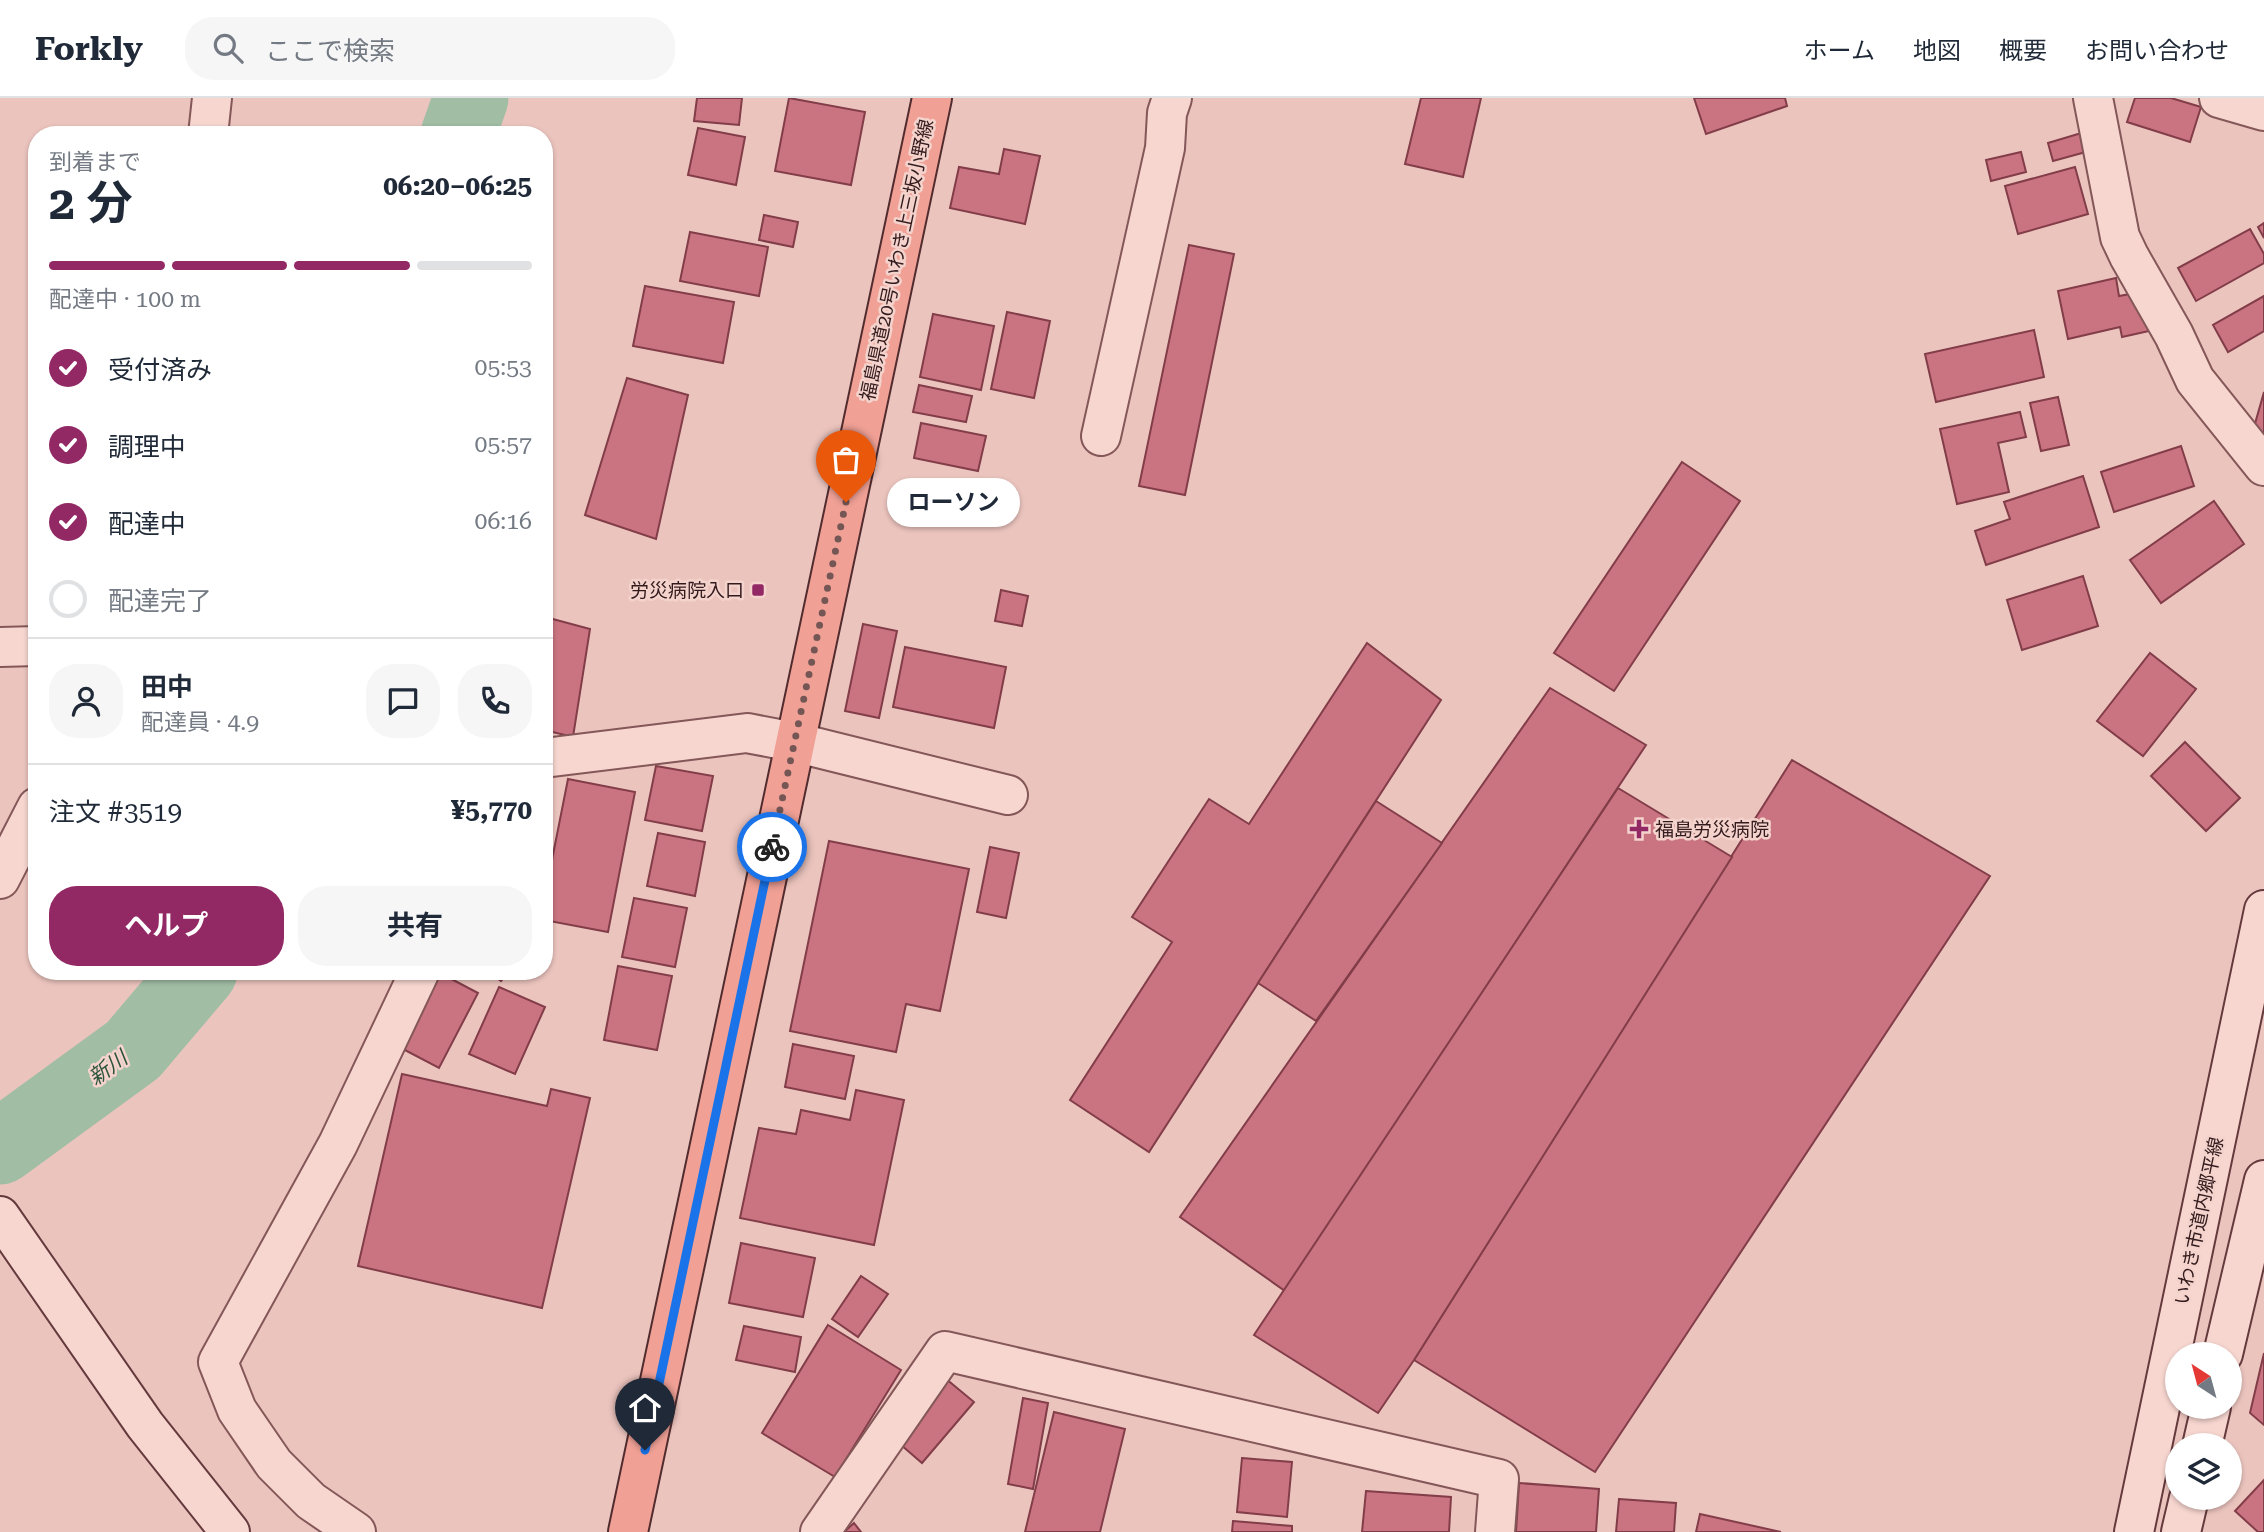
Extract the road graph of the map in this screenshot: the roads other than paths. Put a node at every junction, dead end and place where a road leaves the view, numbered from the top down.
1 (212, 98) edge
2 (932, 98) edge
3 (1172, 98) edge
4 (2093, 98) edge
5 (2219, 98) edge
6 (2264, 111) edge
7 (209, 126) edge
8 (1101, 436) dead end
9 (2264, 466) edge
10 (28, 646) edge
11 (0, 647) edge
12 (794, 742) junction
13 (553, 757) edge
14 (1008, 795) dead end
15 (28, 825) edge
16 (0, 879) edge
17 (2264, 910) edge
18 (416, 980) edge
19 (2255, 1004) edge
20 (2264, 1180) edge
21 (0, 1216) edge
22 (2226, 1342) edge
23 (2186, 1510) edge
24 (230, 1532) edge
25 (356, 1532) edge
26 (628, 1532) edge
27 (820, 1532) edge
28 (1495, 1532) edge
29 (2134, 1532) edge
30 (2181, 1532) edge

1 - 7 street
2 - 12 main road, 福島県道20号いわき上三坂小野線
3 - 8 street
4 - 9 street
5 - 6 street
10 - 11 street
12 - 13 street
12 - 14 street
12 - 26 main road, 福島県道20号いわき上三坂小野線
15 - 16 street
17 - 19 street, いわき市道内郷平線
18 - 25 street
19 - 29 street, いわき市道内郷平線
20 - 22 street
21 - 24 street
23 - 30 street
27 - 28 street

